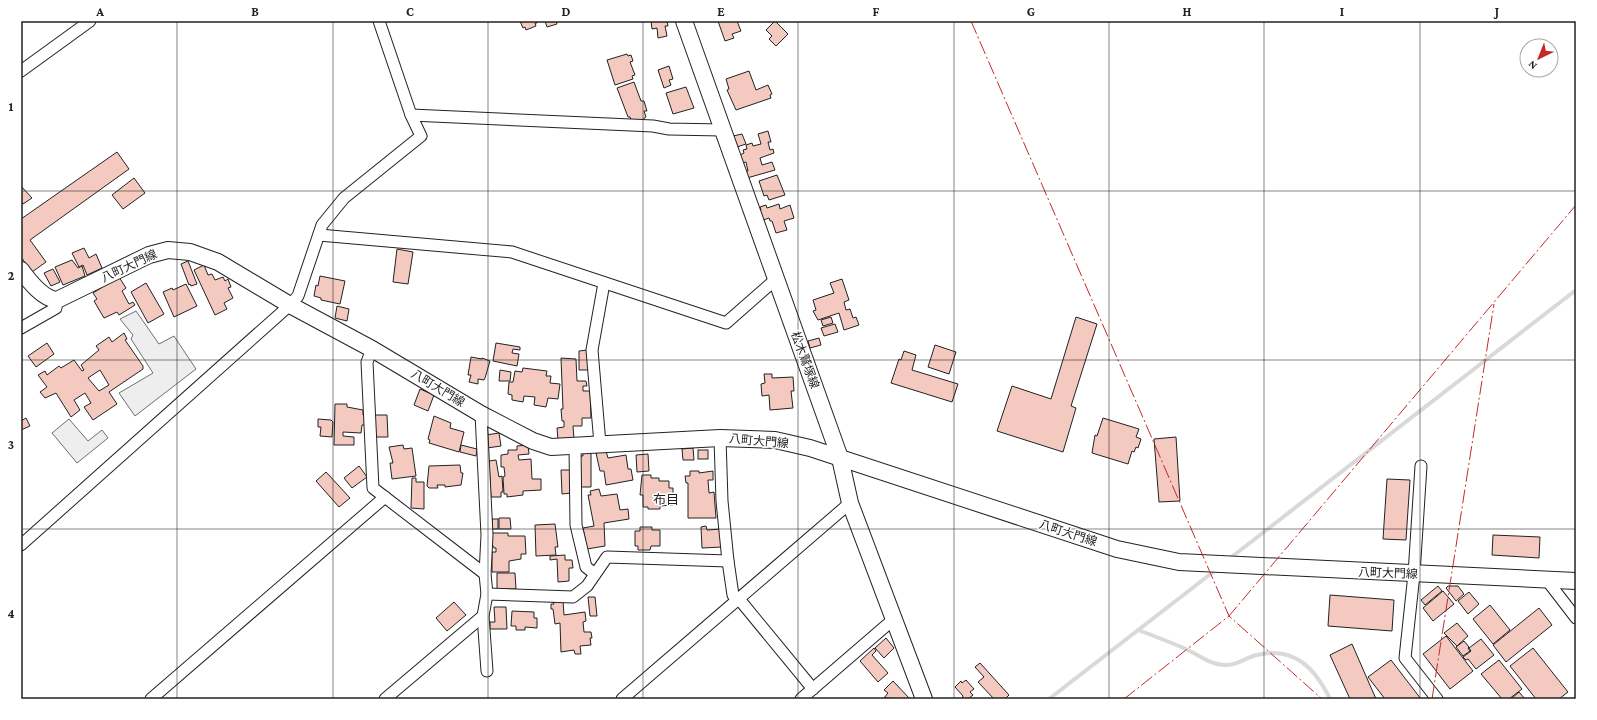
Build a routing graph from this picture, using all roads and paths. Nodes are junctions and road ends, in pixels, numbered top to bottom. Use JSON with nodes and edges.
{"nodes":[{"id":1,"x":90,"y":21,"type":"edge"},
{"id":2,"x":379,"y":21,"type":"edge"},
{"id":3,"x":684,"y":21,"type":"edge"},
{"id":4,"x":21,"y":71,"type":"edge"},
{"id":5,"x":410,"y":115,"type":"junction"},
{"id":6,"x":722,"y":130,"type":"junction"},
{"id":7,"x":319,"y":235,"type":"junction"},
{"id":8,"x":21,"y":270,"type":"edge"},
{"id":9,"x":776,"y":279,"type":"junction"},
{"id":10,"x":604,"y":283,"type":"junction"},
{"id":11,"x":57,"y":300,"type":"junction"},
{"id":12,"x":290,"y":305,"type":"junction"},
{"id":13,"x":21,"y":328,"type":"edge"},
{"id":14,"x":372,"y":349,"type":"junction"},
{"id":15,"x":481,"y":414,"type":"junction"},
{"id":16,"x":720,"y":438,"type":"junction"},
{"id":17,"x":600,"y":444,"type":"junction"},
{"id":18,"x":575,"y":446,"type":"junction"},
{"id":19,"x":840,"y":458,"type":"junction"},
{"id":20,"x":1421,"y":466,"type":"dead end"},
{"id":21,"x":385,"y":497,"type":"junction"},
{"id":22,"x":850,"y":503,"type":"junction"},
{"id":23,"x":21,"y":545,"type":"edge"},
{"id":24,"x":728,"y":561,"type":"junction"},
{"id":25,"x":485,"y":574,"type":"junction"},
{"id":26,"x":595,"y":574,"type":"junction"},
{"id":27,"x":1414,"y":574,"type":"junction"},
{"id":28,"x":1546,"y":579,"type":"junction"},
{"id":29,"x":1576,"y":581,"type":"edge"},
{"id":30,"x":487,"y":594,"type":"junction"},
{"id":31,"x":738,"y":600,"type":"junction"},
{"id":32,"x":483,"y":616,"type":"junction"},
{"id":33,"x":894,"y":618,"type":"junction"},
{"id":34,"x":1576,"y":618,"type":"edge"},
{"id":35,"x":487,"y":671,"type":"dead end"},
{"id":36,"x":813,"y":689,"type":"junction"},
{"id":37,"x":151,"y":699,"type":"edge"},
{"id":38,"x":385,"y":699,"type":"edge"},
{"id":39,"x":622,"y":699,"type":"edge"},
{"id":40,"x":801,"y":699,"type":"edge"},
{"id":41,"x":924,"y":699,"type":"edge"},
{"id":42,"x":1437,"y":699,"type":"edge"}],
"edges":[{"from":1,"to":4,"type":"street"},
{"from":2,"to":5,"type":"street"},
{"from":3,"to":6,"type":"main road","name":"松木鷲塚線"},
{"from":5,"to":6,"type":"street"},
{"from":5,"to":7,"type":"street"},
{"from":6,"to":9,"type":"main road","name":"松木鷲塚線"},
{"from":7,"to":10,"type":"street"},
{"from":7,"to":12,"type":"street"},
{"from":8,"to":11,"type":"main road"},
{"from":9,"to":10,"type":"street"},
{"from":9,"to":19,"type":"main road","name":"松木鷲塚線"},
{"from":10,"to":17,"type":"street"},
{"from":11,"to":12,"type":"main road","name":"八町大門線"},
{"from":11,"to":13,"type":"street"},
{"from":12,"to":14,"type":"main road","name":"八町大門線"},
{"from":12,"to":23,"type":"street"},
{"from":14,"to":15,"type":"main road","name":"八町大門線"},
{"from":14,"to":21,"type":"street"},
{"from":15,"to":18,"type":"main road","name":"八町大門線"},
{"from":15,"to":25,"type":"street"},
{"from":16,"to":17,"type":"main road","name":"八町大門線"},
{"from":16,"to":19,"type":"main road","name":"八町大門線"},
{"from":16,"to":24,"type":"street"},
{"from":17,"to":18,"type":"main road","name":"八町大門線"},
{"from":18,"to":26,"type":"street"},
{"from":19,"to":22,"type":"main road","name":"松木鷲塚線"},
{"from":19,"to":27,"type":"main road","name":"八町大門線"},
{"from":20,"to":27,"type":"street"},
{"from":21,"to":25,"type":"street"},
{"from":21,"to":37,"type":"street"},
{"from":22,"to":31,"type":"street"},
{"from":22,"to":33,"type":"main road","name":"松木鷲塚線"},
{"from":24,"to":26,"type":"street"},
{"from":24,"to":31,"type":"street"},
{"from":25,"to":30,"type":"street"},
{"from":26,"to":30,"type":"street"},
{"from":27,"to":28,"type":"main road","name":"八町大門線"},
{"from":27,"to":42,"type":"street"},
{"from":28,"to":29,"type":"main road","name":"八町大門線"},
{"from":28,"to":34,"type":"street"},
{"from":30,"to":32,"type":"street"},
{"from":31,"to":36,"type":"street"},
{"from":31,"to":39,"type":"street"},
{"from":32,"to":35,"type":"street"},
{"from":32,"to":38,"type":"street"},
{"from":33,"to":36,"type":"street"},
{"from":33,"to":41,"type":"main road","name":"松木鷲塚線"},
{"from":36,"to":40,"type":"street"}]}
